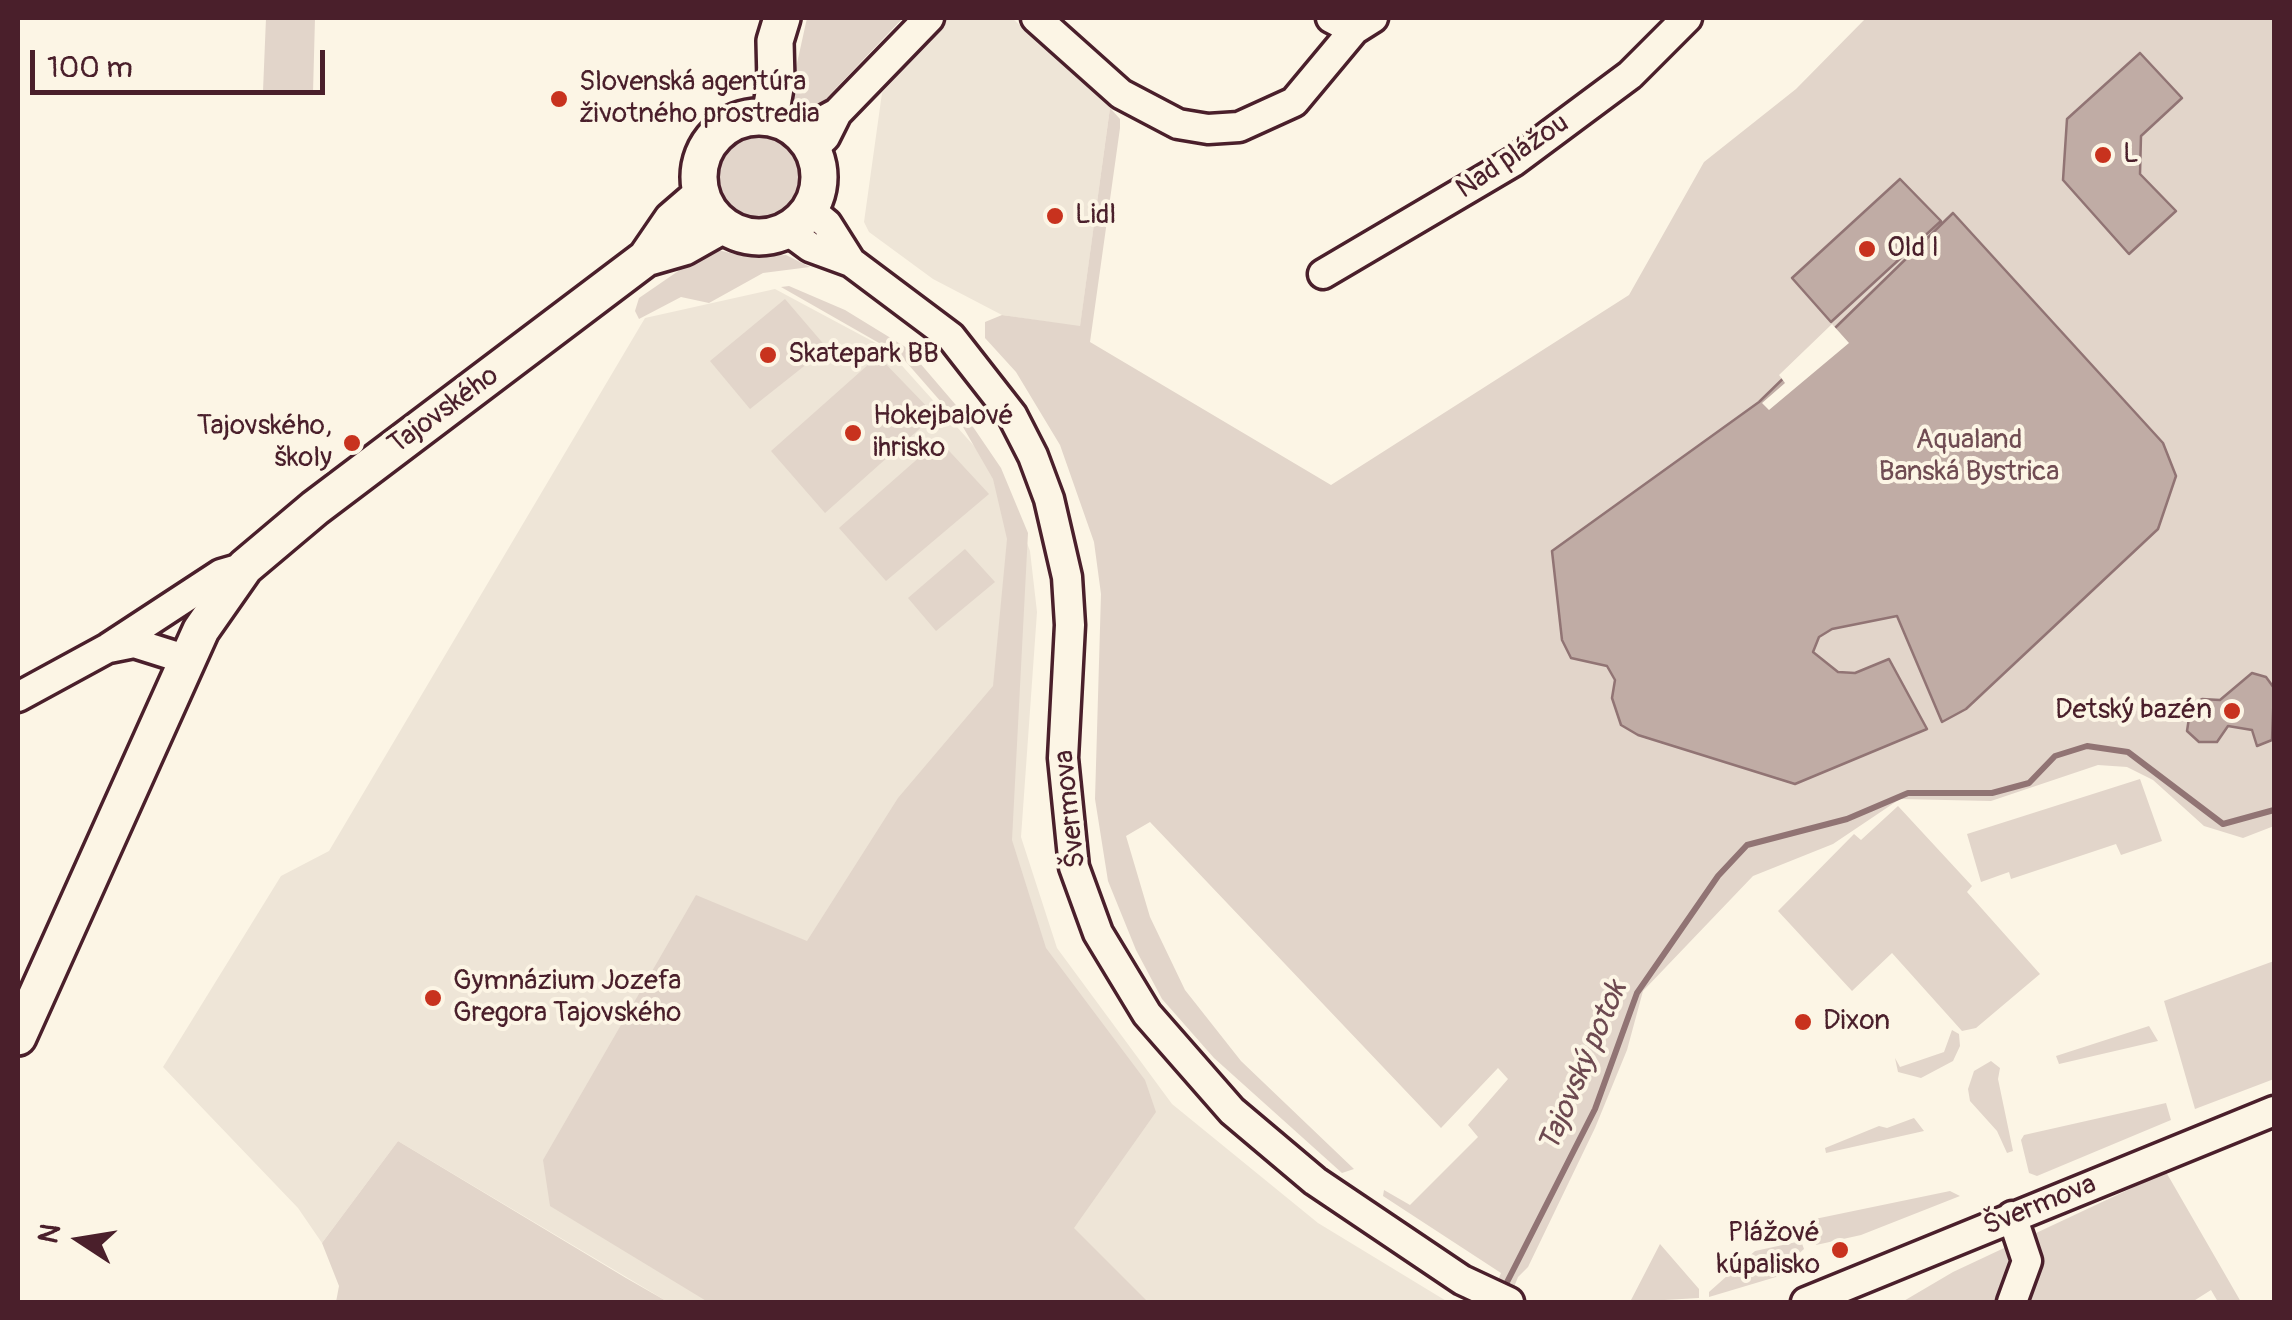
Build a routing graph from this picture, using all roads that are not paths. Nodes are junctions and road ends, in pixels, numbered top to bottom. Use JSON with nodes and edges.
{"nodes":[{"id":1,"x":928,"y":18,"type":"edge"},
{"id":2,"x":1036,"y":18,"type":"edge"},
{"id":3,"x":1687,"y":18,"type":"edge"},
{"id":4,"x":1353,"y":22,"type":"edge"},
{"id":5,"x":778,"y":29,"type":"edge"},
{"id":6,"x":780,"y":129,"type":"junction"},
{"id":7,"x":701,"y":195,"type":"junction"},
{"id":8,"x":798,"y":220,"type":"junction"},
{"id":9,"x":723,"y":225,"type":"junction"},
{"id":10,"x":646,"y":258,"type":"junction"},
{"id":11,"x":1323,"y":274,"type":"dead end"},
{"id":12,"x":244,"y":567,"type":"junction"},
{"id":13,"x":108,"y":648,"type":"junction"},
{"id":14,"x":188,"y":660,"type":"junction"},
{"id":15,"x":18,"y":698,"type":"edge"},
{"id":16,"x":18,"y":1037,"type":"edge"},
{"id":17,"x":2274,"y":1111,"type":"edge"},
{"id":18,"x":2012,"y":1216,"type":"junction"},
{"id":19,"x":1499,"y":1298,"type":"edge"},
{"id":20,"x":1806,"y":1302,"type":"edge"},
{"id":21,"x":2012,"y":1302,"type":"edge"}],
"edges":[{"from":1,"to":6,"type":"street"},
{"from":2,"to":4,"type":"street"},
{"from":3,"to":11,"type":"street","name":"Nad plážou"},
{"from":5,"to":6,"type":"main road"},
{"from":6,"to":7,"type":"main road"},
{"from":6,"to":8,"type":"main road"},
{"from":7,"to":9,"type":"main road"},
{"from":7,"to":10,"type":"main road","name":"Tajovského"},
{"from":8,"to":9,"type":"main road"},
{"from":8,"to":19,"type":"street","name":"Švermova"},
{"from":9,"to":10,"type":"main road","name":"Tajovského"},
{"from":10,"to":12,"type":"main road","name":"Tajovského"},
{"from":12,"to":13,"type":"street","name":"Tajovského"},
{"from":12,"to":14,"type":"main road","name":"Tajovského"},
{"from":13,"to":14,"type":"street"},
{"from":13,"to":15,"type":"street","name":"Tajovského"},
{"from":14,"to":16,"type":"main road","name":"Tajovského"},
{"from":17,"to":18,"type":"street","name":"Švermova"},
{"from":18,"to":20,"type":"street","name":"Švermova"},
{"from":18,"to":21,"type":"street"}]}
